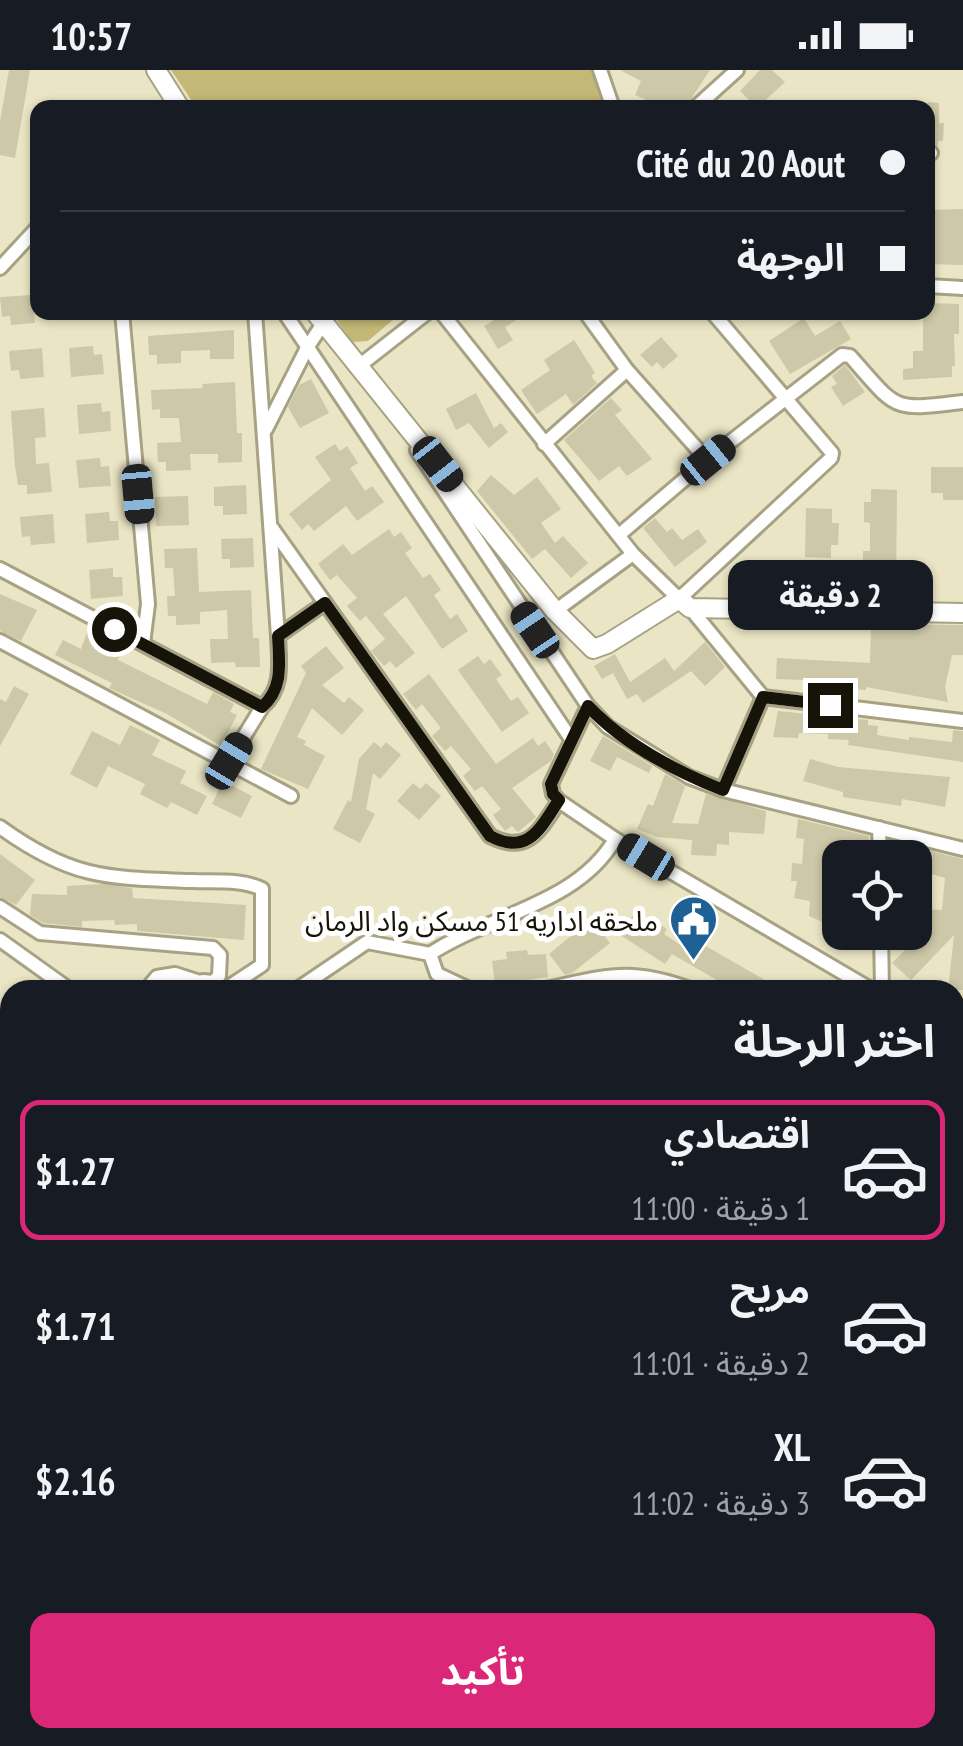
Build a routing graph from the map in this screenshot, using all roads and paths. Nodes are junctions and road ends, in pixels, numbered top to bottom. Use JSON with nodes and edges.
{"nodes":[{"id":1,"x":156,"y":70,"type":"edge"},
{"id":2,"x":600,"y":70,"type":"edge"},
{"id":3,"x":737,"y":70,"type":"edge"},
{"id":4,"x":175,"y":100,"type":"edge"},
{"id":5,"x":610,"y":100,"type":"edge"},
{"id":6,"x":704,"y":100,"type":"edge"},
{"id":7,"x":30,"y":236,"type":"edge"},
{"id":8,"x":0,"y":268,"type":"edge"},
{"id":9,"x":935,"y":286,"type":"edge"},
{"id":10,"x":963,"y":288,"type":"edge"},
{"id":11,"x":123,"y":320,"type":"edge"},
{"id":12,"x":256,"y":320,"type":"edge"},
{"id":13,"x":289,"y":320,"type":"edge"},
{"id":14,"x":317,"y":320,"type":"edge"},
{"id":15,"x":320,"y":320,"type":"edge"},
{"id":16,"x":418,"y":320,"type":"edge"},
{"id":17,"x":447,"y":320,"type":"edge"},
{"id":18,"x":590,"y":320,"type":"edge"},
{"id":19,"x":719,"y":320,"type":"edge"},
{"id":20,"x":306,"y":348,"type":"junction"},
{"id":21,"x":359,"y":366,"type":"junction"},
{"id":22,"x":627,"y":370,"type":"junction"},
{"id":23,"x":784,"y":400,"type":"junction"},
{"id":24,"x":963,"y":402,"type":"edge"},
{"id":25,"x":392,"y":404,"type":"junction"},
{"id":26,"x":265,"y":431,"type":"junction"},
{"id":27,"x":544,"y":444,"type":"junction"},
{"id":28,"x":708,"y":460,"type":"junction"},
{"id":29,"x":272,"y":527,"type":"junction"},
{"id":30,"x":619,"y":535,"type":"junction"},
{"id":31,"x":633,"y":554,"type":"junction"},
{"id":32,"x":0,"y":569,"type":"edge"},
{"id":33,"x":325,"y":603,"type":"junction"},
{"id":34,"x":685,"y":604,"type":"junction"},
{"id":35,"x":555,"y":611,"type":"junction"},
{"id":36,"x":963,"y":613,"type":"edge"},
{"id":37,"x":278,"y":636,"type":"junction"},
{"id":38,"x":0,"y":641,"type":"edge"},
{"id":39,"x":143,"y":644,"type":"junction"},
{"id":40,"x":763,"y":697,"type":"junction"},
{"id":41,"x":588,"y":706,"type":"junction"},
{"id":42,"x":262,"y":707,"type":"junction"},
{"id":43,"x":963,"y":721,"type":"edge"},
{"id":44,"x":572,"y":740,"type":"junction"},
{"id":45,"x":229,"y":761,"type":"junction"},
{"id":46,"x":723,"y":790,"type":"junction"},
{"id":47,"x":291,"y":796,"type":"dead end"},
{"id":48,"x":559,"y":800,"type":"junction"},
{"id":49,"x":0,"y":828,"type":"edge"},
{"id":50,"x":879,"y":828,"type":"junction"},
{"id":51,"x":616,"y":839,"type":"junction"},
{"id":52,"x":879,"y":840,"type":"edge"},
{"id":53,"x":963,"y":849,"type":"edge"},
{"id":54,"x":0,"y":907,"type":"edge"},
{"id":55,"x":0,"y":940,"type":"edge"},
{"id":56,"x":881,"y":950,"type":"edge"},
{"id":57,"x":430,"y":954,"type":"junction"},
{"id":58,"x":658,"y":978,"type":"joint"},
{"id":59,"x":56,"y":980,"type":"edge"},
{"id":60,"x":154,"y":980,"type":"edge"},
{"id":61,"x":191,"y":980,"type":"edge"},
{"id":62,"x":214,"y":980,"type":"edge"},
{"id":63,"x":240,"y":980,"type":"edge"},
{"id":64,"x":311,"y":980,"type":"edge"},
{"id":65,"x":450,"y":980,"type":"edge"},
{"id":66,"x":598,"y":980,"type":"edge"},
{"id":67,"x":664,"y":980,"type":"edge"},
{"id":68,"x":855,"y":980,"type":"edge"},
{"id":69,"x":882,"y":980,"type":"edge"}],
"edges":[{"from":1,"to":4,"type":"street"},
{"from":2,"to":5,"type":"street"},
{"from":3,"to":6,"type":"street"},
{"from":7,"to":8,"type":"street"},
{"from":9,"to":10,"type":"street"},
{"from":11,"to":39,"type":"street"},
{"from":12,"to":26,"type":"street"},
{"from":13,"to":20,"type":"street"},
{"from":14,"to":20,"type":"street"},
{"from":15,"to":21,"type":"street"},
{"from":16,"to":21,"type":"street"},
{"from":17,"to":27,"type":"street"},
{"from":18,"to":22,"type":"street"},
{"from":19,"to":23,"type":"street"},
{"from":20,"to":26,"type":"street"},
{"from":20,"to":44,"type":"street"},
{"from":21,"to":25,"type":"street"},
{"from":22,"to":27,"type":"street"},
{"from":22,"to":28,"type":"street"},
{"from":23,"to":24,"type":"street"},
{"from":23,"to":28,"type":"street"},
{"from":23,"to":34,"type":"street"},
{"from":25,"to":35,"type":"street"},
{"from":25,"to":41,"type":"street"},
{"from":26,"to":29,"type":"street"},
{"from":27,"to":30,"type":"street"},
{"from":28,"to":30,"type":"street"},
{"from":29,"to":33,"type":"street"},
{"from":29,"to":37,"type":"street"},
{"from":30,"to":31,"type":"street"},
{"from":31,"to":34,"type":"street"},
{"from":31,"to":35,"type":"street"},
{"from":32,"to":39,"type":"street"},
{"from":33,"to":37,"type":"street"},
{"from":33,"to":48,"type":"street"},
{"from":34,"to":35,"type":"street"},
{"from":34,"to":36,"type":"street"},
{"from":34,"to":40,"type":"street"},
{"from":37,"to":42,"type":"street"},
{"from":38,"to":45,"type":"street"},
{"from":39,"to":42,"type":"street"},
{"from":40,"to":43,"type":"street"},
{"from":40,"to":46,"type":"street"},
{"from":41,"to":44,"type":"street"},
{"from":41,"to":46,"type":"street"},
{"from":42,"to":45,"type":"street"},
{"from":44,"to":48,"type":"street"},
{"from":45,"to":47,"type":"street"},
{"from":46,"to":50,"type":"street"},
{"from":48,"to":51,"type":"street"},
{"from":49,"to":63,"type":"street"},
{"from":50,"to":52,"type":"street"},
{"from":50,"to":53,"type":"street"},
{"from":51,"to":57,"type":"street"},
{"from":51,"to":68,"type":"street"},
{"from":54,"to":62,"type":"street"},
{"from":55,"to":59,"type":"street"},
{"from":56,"to":69,"type":"street"},
{"from":57,"to":64,"type":"street"},
{"from":57,"to":65,"type":"street"},
{"from":58,"to":66,"type":"street"},
{"from":58,"to":67,"type":"street"},
{"from":60,"to":61,"type":"street"}]}
